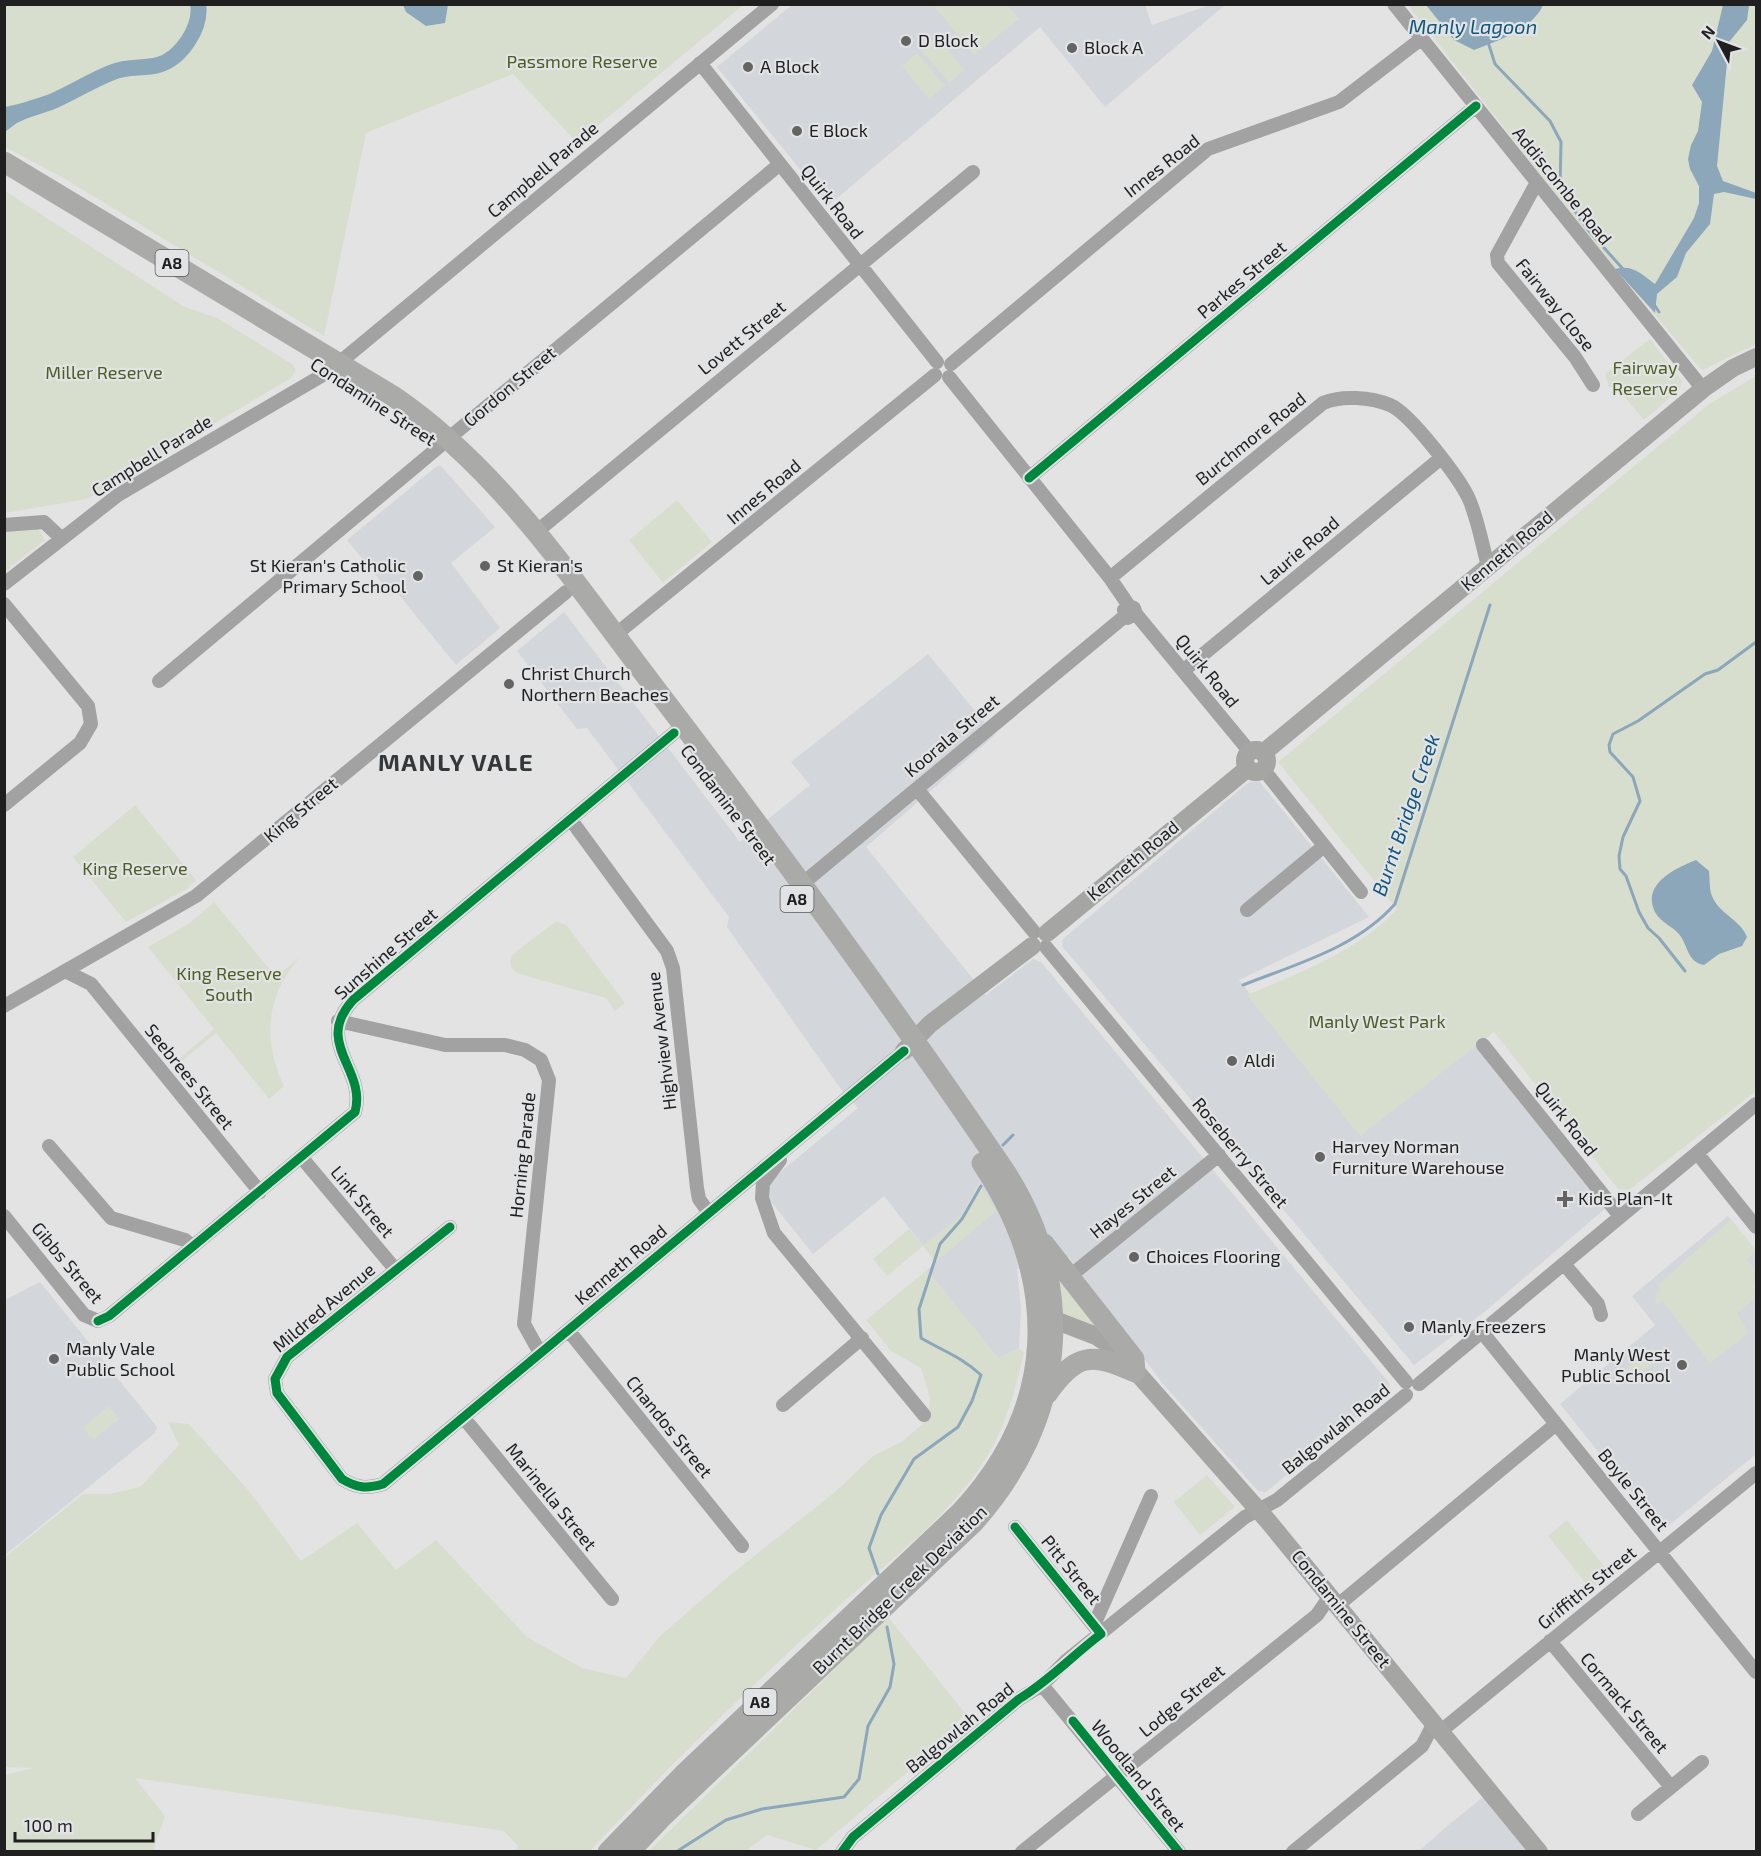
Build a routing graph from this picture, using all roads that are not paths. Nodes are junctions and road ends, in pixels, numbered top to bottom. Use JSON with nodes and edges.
{"nodes":[{"id":1,"x":772,"y":4,"type":"edge"},
{"id":2,"x":1394,"y":4,"type":"edge"},
{"id":3,"x":1421,"y":39,"type":"junction"},
{"id":4,"x":700,"y":63,"type":"junction"},
{"id":5,"x":1476,"y":106,"type":"junction"},
{"id":6,"x":4,"y":162,"type":"edge"},
{"id":7,"x":780,"y":164,"type":"junction"},
{"id":8,"x":973,"y":172,"type":"dead end"},
{"id":9,"x":4,"y":176,"type":"edge"},
{"id":10,"x":1536,"y":184,"type":"junction"},
{"id":11,"x":858,"y":265,"type":"junction"},
{"id":12,"x":1756,"y":357,"type":"edge"},
{"id":13,"x":334,"y":368,"type":"junction"},
{"id":14,"x":943,"y":369,"type":"junction"},
{"id":15,"x":1593,"y":385,"type":"dead end"},
{"id":16,"x":1703,"y":388,"type":"junction"},
{"id":17,"x":445,"y":442,"type":"junction"},
{"id":18,"x":1440,"y":458,"type":"junction"},
{"id":19,"x":1029,"y":478,"type":"junction"},
{"id":20,"x":4,"y":525,"type":"edge"},
{"id":21,"x":535,"y":533,"type":"junction"},
{"id":22,"x":61,"y":538,"type":"junction"},
{"id":23,"x":1488,"y":566,"type":"junction"},
{"id":24,"x":1110,"y":578,"type":"junction"},
{"id":25,"x":4,"y":584,"type":"edge"},
{"id":26,"x":572,"y":588,"type":"junction"},
{"id":27,"x":4,"y":604,"type":"edge"},
{"id":28,"x":1130,"y":612,"type":"junction"},
{"id":29,"x":615,"y":636,"type":"junction"},
{"id":30,"x":1183,"y":671,"type":"junction"},
{"id":31,"x":159,"y":681,"type":"dead end"},
{"id":32,"x":674,"y":733,"type":"junction"},
{"id":33,"x":1256,"y":760,"type":"junction"},
{"id":34,"x":917,"y":789,"type":"junction"},
{"id":35,"x":4,"y":805,"type":"edge"},
{"id":36,"x":571,"y":820,"type":"junction"},
{"id":37,"x":1324,"y":846,"type":"junction"},
{"id":38,"x":802,"y":884,"type":"junction"},
{"id":39,"x":1361,"y":892,"type":"dead end"},
{"id":40,"x":1247,"y":910,"type":"dead end"},
{"id":41,"x":1040,"y":939,"type":"junction"},
{"id":42,"x":88,"y":957,"type":"junction"},
{"id":43,"x":65,"y":971,"type":"junction"},
{"id":44,"x":91,"y":984,"type":"junction"},
{"id":45,"x":4,"y":1006,"type":"edge"},
{"id":46,"x":338,"y":1022,"type":"junction"},
{"id":47,"x":1483,"y":1045,"type":"dead end"},
{"id":48,"x":909,"y":1047,"type":"junction"},
{"id":49,"x":1756,"y":1104,"type":"edge"},
{"id":50,"x":50,"y":1146,"type":"dead end"},
{"id":51,"x":786,"y":1150,"type":"junction"},
{"id":52,"x":1696,"y":1153,"type":"junction"},
{"id":53,"x":1219,"y":1155,"type":"junction"},
{"id":54,"x":302,"y":1158,"type":"junction"},
{"id":55,"x":989,"y":1160,"type":"junction"},
{"id":56,"x":260,"y":1192,"type":"junction"},
{"id":57,"x":709,"y":1214,"type":"junction"},
{"id":58,"x":4,"y":1216,"type":"edge"},
{"id":59,"x":1620,"y":1216,"type":"junction"},
{"id":60,"x":1756,"y":1225,"type":"edge"},
{"id":61,"x":450,"y":1227,"type":"dead end"},
{"id":62,"x":1037,"y":1233,"type":"junction"},
{"id":63,"x":193,"y":1247,"type":"junction"},
{"id":64,"x":1564,"y":1264,"type":"junction"},
{"id":65,"x":395,"y":1269,"type":"junction"},
{"id":66,"x":1069,"y":1277,"type":"junction"},
{"id":67,"x":1601,"y":1315,"type":"dead end"},
{"id":68,"x":1048,"y":1324,"type":"junction"},
{"id":69,"x":100,"y":1326,"type":"joint"},
{"id":70,"x":568,"y":1330,"type":"junction"},
{"id":71,"x":1482,"y":1332,"type":"junction"},
{"id":72,"x":861,"y":1338,"type":"junction"},
{"id":73,"x":540,"y":1353,"type":"junction"},
{"id":74,"x":1135,"y":1372,"type":"junction"},
{"id":75,"x":1410,"y":1387,"type":"junction"},
{"id":76,"x":1044,"y":1399,"type":"junction"},
{"id":77,"x":783,"y":1405,"type":"dead end"},
{"id":78,"x":924,"y":1414,"type":"dead end"},
{"id":79,"x":463,"y":1417,"type":"junction"},
{"id":80,"x":1556,"y":1424,"type":"junction"},
{"id":81,"x":1756,"y":1473,"type":"edge"},
{"id":82,"x":353,"y":1486,"type":"joint"},
{"id":83,"x":1151,"y":1496,"type":"dead end"},
{"id":84,"x":1258,"y":1510,"type":"junction"},
{"id":85,"x":1015,"y":1527,"type":"dead end"},
{"id":86,"x":742,"y":1546,"type":"dead end"},
{"id":87,"x":1660,"y":1552,"type":"junction"},
{"id":88,"x":612,"y":1599,"type":"dead end"},
{"id":89,"x":1334,"y":1600,"type":"junction"},
{"id":90,"x":1097,"y":1630,"type":"junction"},
{"id":91,"x":1550,"y":1641,"type":"junction"},
{"id":92,"x":1756,"y":1672,"type":"edge"},
{"id":93,"x":1042,"y":1685,"type":"junction"},
{"id":94,"x":1437,"y":1727,"type":"junction"},
{"id":95,"x":1702,"y":1762,"type":"dead end"},
{"id":96,"x":1117,"y":1776,"type":"junction"},
{"id":97,"x":1671,"y":1787,"type":"junction"},
{"id":98,"x":1638,"y":1814,"type":"dead end"},
{"id":99,"x":608,"y":1851,"type":"edge"},
{"id":100,"x":629,"y":1851,"type":"edge"},
{"id":101,"x":842,"y":1851,"type":"edge"},
{"id":102,"x":1022,"y":1851,"type":"edge"},
{"id":103,"x":1179,"y":1851,"type":"edge"},
{"id":104,"x":1293,"y":1851,"type":"edge"},
{"id":105,"x":1539,"y":1851,"type":"edge"}],
"edges":[{"from":1,"to":4,"type":"street","name":"Campbell Parade"},
{"from":2,"to":3,"type":"street","name":"Addiscombe Road"},
{"from":3,"to":5,"type":"street","name":"Addiscombe Road"},
{"from":3,"to":14,"type":"street","name":"Innes Road"},
{"from":4,"to":7,"type":"street","name":"Quirk Road"},
{"from":4,"to":13,"type":"street","name":"Campbell Parade"},
{"from":5,"to":10,"type":"street","name":"Addiscombe Road"},
{"from":5,"to":19,"type":"street","name":"Parkes Street"},
{"from":6,"to":13,"type":"highway","name":"Condamine Street","number":"A8"},
{"from":7,"to":11,"type":"street","name":"Quirk Road"},
{"from":7,"to":17,"type":"street","name":"Gordon Street"},
{"from":8,"to":11,"type":"street","name":"Lovett Street"},
{"from":9,"to":13,"type":"highway","name":"Condamine Street","number":"A8"},
{"from":10,"to":15,"type":"street","name":"Fairway Close"},
{"from":10,"to":16,"type":"street","name":"Addiscombe Road"},
{"from":11,"to":14,"type":"street","name":"Quirk Road"},
{"from":11,"to":21,"type":"street","name":"Lovett Street"},
{"from":12,"to":16,"type":"main road","name":"Kenneth Road"},
{"from":13,"to":17,"type":"highway","name":"Condamine Street","number":"A8"},
{"from":13,"to":22,"type":"street","name":"Campbell Parade"},
{"from":14,"to":19,"type":"street","name":"Quirk Road"},
{"from":14,"to":29,"type":"street","name":"Innes Road"},
{"from":16,"to":23,"type":"main road","name":"Kenneth Road"},
{"from":17,"to":21,"type":"highway","name":"Condamine Street","number":"A8"},
{"from":17,"to":26,"type":"highway","name":"Condamine Street","number":"A8"},
{"from":17,"to":31,"type":"street","name":"Gordon Street"},
{"from":18,"to":23,"type":"street","name":"Burchmore Road"},
{"from":18,"to":24,"type":"street","name":"Burchmore Road"},
{"from":18,"to":30,"type":"street","name":"Laurie Road"},
{"from":19,"to":24,"type":"street","name":"Quirk Road"},
{"from":20,"to":22,"type":"street"},
{"from":21,"to":26,"type":"highway","name":"Condamine Street","number":"A8"},
{"from":22,"to":25,"type":"street","name":"Campbell Parade"},
{"from":23,"to":33,"type":"main road","name":"Kenneth Road"},
{"from":24,"to":28,"type":"street","name":"Quirk Road"},
{"from":26,"to":29,"type":"highway","name":"Condamine Street","number":"A8"},
{"from":26,"to":32,"type":"highway","name":"Condamine Street","number":"A8"},
{"from":26,"to":42,"type":"street","name":"King Street"},
{"from":27,"to":35,"type":"street"},
{"from":28,"to":30,"type":"street","name":"Quirk Road"},
{"from":28,"to":34,"type":"street","name":"Koorala Street"},
{"from":29,"to":38,"type":"highway","name":"Condamine Street","number":"A8"},
{"from":30,"to":33,"type":"street","name":"Quirk Road"},
{"from":32,"to":36,"type":"street","name":"Sunshine Street"},
{"from":32,"to":48,"type":"highway","name":"Condamine Street","number":"A8"},
{"from":33,"to":37,"type":"street","name":"Quirk Road"},
{"from":33,"to":41,"type":"main road","name":"Kenneth Road"},
{"from":34,"to":38,"type":"street","name":"Koorala Street"},
{"from":34,"to":41,"type":"street","name":"Roseberry Street"},
{"from":36,"to":46,"type":"street","name":"Sunshine Street"},
{"from":36,"to":57,"type":"street","name":"Highview Avenue"},
{"from":37,"to":39,"type":"street","name":"Quirk Road"},
{"from":37,"to":40,"type":"street"},
{"from":38,"to":48,"type":"highway","name":"Condamine Street","number":"A8"},
{"from":41,"to":48,"type":"main road","name":"Kenneth Road"},
{"from":41,"to":53,"type":"street","name":"Roseberry Street"},
{"from":42,"to":43,"type":"street","name":"King Street"},
{"from":42,"to":44,"type":"street"},
{"from":43,"to":44,"type":"street","name":"Seebrees Street"},
{"from":43,"to":45,"type":"street","name":"King Street"},
{"from":44,"to":56,"type":"street","name":"Seebrees Street"},
{"from":46,"to":54,"type":"street","name":"Sunshine Street"},
{"from":46,"to":73,"type":"street","name":"Horning Parade"},
{"from":47,"to":59,"type":"street","name":"Quirk Road"},
{"from":48,"to":51,"type":"street","name":"Kenneth Road"},
{"from":48,"to":55,"type":"highway","name":"Condamine Street","number":"A8"},
{"from":49,"to":52,"type":"street","name":"Balgowlah Road"},
{"from":50,"to":63,"type":"street"},
{"from":51,"to":57,"type":"street","name":"Kenneth Road"},
{"from":51,"to":72,"type":"street"},
{"from":52,"to":59,"type":"street","name":"Balgowlah Road"},
{"from":52,"to":60,"type":"street"},
{"from":53,"to":66,"type":"street","name":"Hayes Street"},
{"from":53,"to":75,"type":"street","name":"Roseberry Street"},
{"from":54,"to":56,"type":"street","name":"Sunshine Street"},
{"from":54,"to":65,"type":"street","name":"Link Street"},
{"from":55,"to":62,"type":"highway","name":"Condamine Street","number":"A8"},
{"from":55,"to":68,"type":"highway","name":"Condamine Street","number":"A8"},
{"from":56,"to":63,"type":"street","name":"Sunshine Street"},
{"from":57,"to":70,"type":"street","name":"Kenneth Road"},
{"from":58,"to":69,"type":"street","name":"Gibbs Street"},
{"from":59,"to":64,"type":"street","name":"Balgowlah Road"},
{"from":61,"to":65,"type":"street","name":"Mildred Avenue"},
{"from":62,"to":66,"type":"highway"},
{"from":62,"to":68,"type":"highway","name":"Burnt Bridge Creek Deviation","number":"A8"},
{"from":63,"to":69,"type":"street","name":"Sunshine Street"},
{"from":64,"to":67,"type":"street"},
{"from":64,"to":71,"type":"street","name":"Balgowlah Road"},
{"from":65,"to":82,"type":"street","name":"Mildred Avenue"},
{"from":66,"to":74,"type":"highway"},
{"from":68,"to":74,"type":"main road","name":"Condamine Street"},
{"from":68,"to":76,"type":"highway","name":"Burnt Bridge Creek Deviation","number":"A8"},
{"from":68,"to":99,"type":"highway","name":"Burnt Bridge Creek Deviation","number":"A8"},
{"from":70,"to":73,"type":"street","name":"Kenneth Road"},
{"from":70,"to":86,"type":"street","name":"Chandos Street"},
{"from":71,"to":75,"type":"street","name":"Balgowlah Road"},
{"from":71,"to":80,"type":"street","name":"Boyle Street"},
{"from":72,"to":77,"type":"street"},
{"from":72,"to":78,"type":"street"},
{"from":73,"to":79,"type":"street","name":"Kenneth Road"},
{"from":74,"to":76,"type":"highway"},
{"from":74,"to":84,"type":"main road","name":"Condamine Street"},
{"from":75,"to":84,"type":"street","name":"Balgowlah Road"},
{"from":76,"to":100,"type":"highway","name":"Burnt Bridge Creek Deviation","number":"A8"},
{"from":79,"to":82,"type":"street","name":"Kenneth Road"},
{"from":79,"to":88,"type":"street","name":"Marinella Street"},
{"from":80,"to":87,"type":"street","name":"Boyle Street"},
{"from":80,"to":89,"type":"street","name":"Lodge Street"},
{"from":81,"to":87,"type":"street","name":"Griffiths Street"},
{"from":83,"to":90,"type":"street"},
{"from":84,"to":89,"type":"main road","name":"Condamine Street"},
{"from":84,"to":90,"type":"street","name":"Balgowlah Road"},
{"from":85,"to":90,"type":"street","name":"Pitt Street"},
{"from":87,"to":91,"type":"street","name":"Griffiths Street"},
{"from":87,"to":92,"type":"street","name":"Boyle Street"},
{"from":89,"to":94,"type":"main road","name":"Condamine Street"},
{"from":89,"to":96,"type":"street","name":"Lodge Street"},
{"from":90,"to":93,"type":"street","name":"Balgowlah Road"},
{"from":91,"to":94,"type":"street","name":"Griffiths Street"},
{"from":91,"to":97,"type":"street","name":"Cormack Street"},
{"from":93,"to":96,"type":"street","name":"Woodland Street"},
{"from":93,"to":101,"type":"street","name":"Balgowlah Road"},
{"from":94,"to":104,"type":"street","name":"Griffiths Street"},
{"from":94,"to":105,"type":"main road","name":"Condamine Street"},
{"from":95,"to":97,"type":"street"},
{"from":96,"to":102,"type":"street","name":"Lodge Street"},
{"from":96,"to":103,"type":"street","name":"Woodland Street"},
{"from":97,"to":98,"type":"street"}]}
